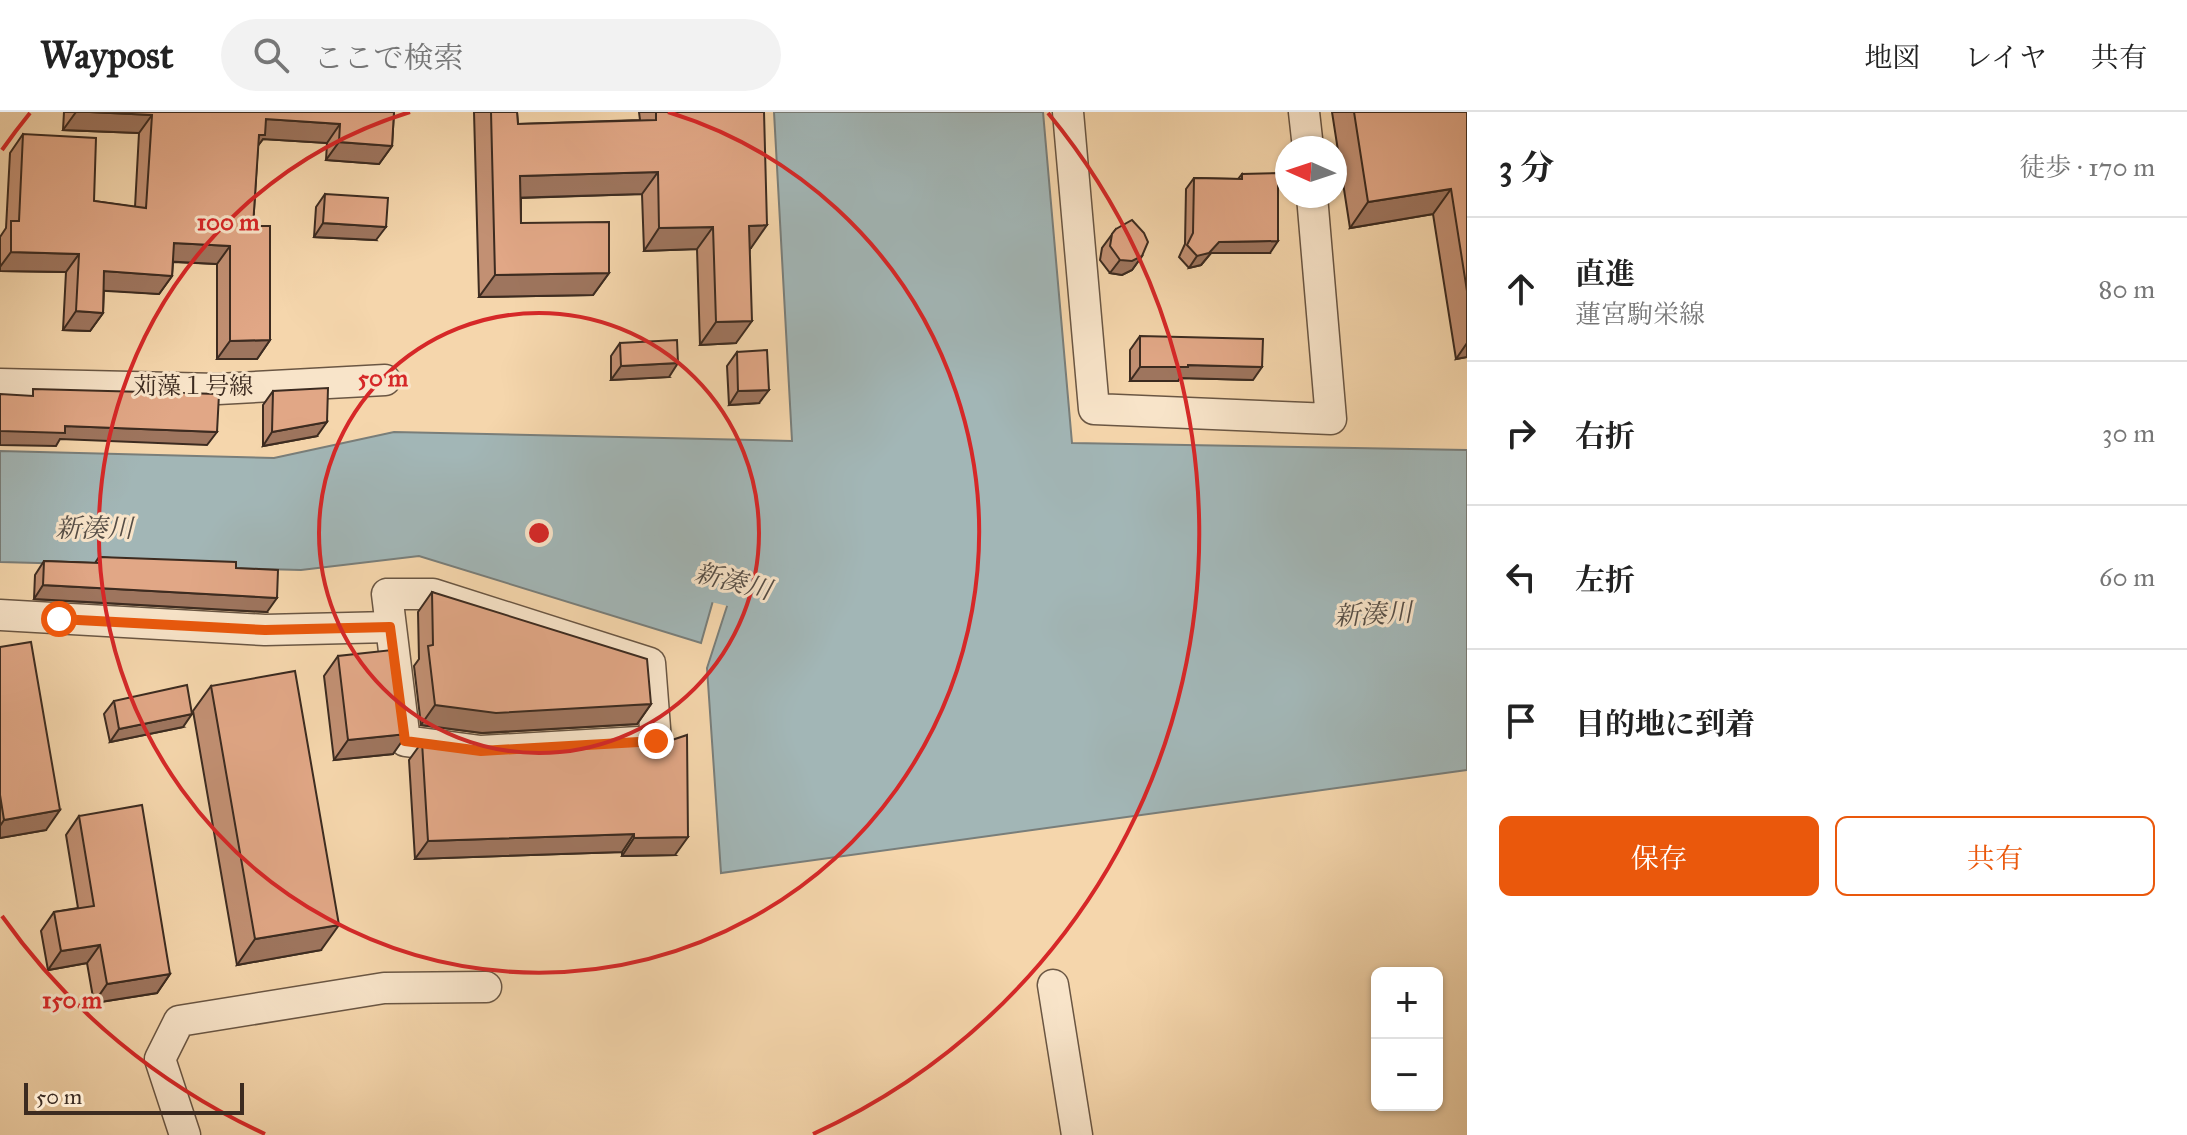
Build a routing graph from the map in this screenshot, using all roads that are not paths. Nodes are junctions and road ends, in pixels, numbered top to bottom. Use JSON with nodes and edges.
{"nodes":[{"id":1,"x":1068,"y":112,"type":"edge"},
{"id":2,"x":1304,"y":112,"type":"edge"},
{"id":3,"x":1307,"y":136,"type":"edge"},
{"id":4,"x":1313,"y":208,"type":"edge"},
{"id":5,"x":385,"y":380,"type":"dead end"},
{"id":6,"x":0,"y":384,"type":"edge"},
{"id":7,"x":0,"y":615,"type":"edge"},
{"id":8,"x":390,"y":627,"type":"junction"},
{"id":9,"x":1053,"y":985,"type":"dead end"},
{"id":10,"x":486,"y":987,"type":"dead end"},
{"id":11,"x":185,"y":1135,"type":"edge"},
{"id":12,"x":1077,"y":1135,"type":"edge"}],
"edges":[{"from":1,"to":4,"type":"street"},
{"from":2,"to":3,"type":"street"},
{"from":5,"to":6,"type":"street","name":"苅藻１号線"},
{"from":7,"to":8,"type":"street"},
{"from":8,"to":8,"type":"street"},
{"from":9,"to":12,"type":"street"},
{"from":10,"to":11,"type":"street"}]}
